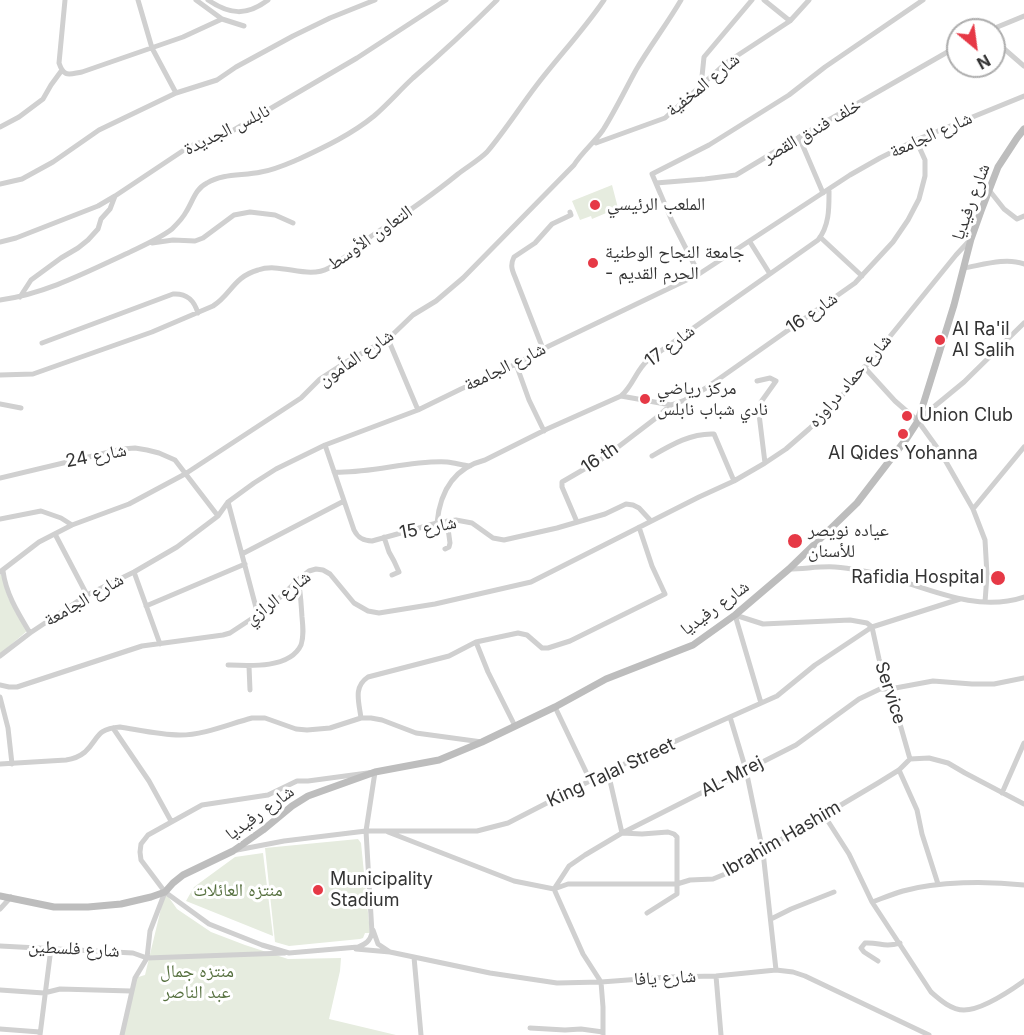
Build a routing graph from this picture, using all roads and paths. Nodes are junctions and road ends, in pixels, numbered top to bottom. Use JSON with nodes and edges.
{"nodes":[{"id":1,"x":64,"y":0,"type":"edge"},
{"id":2,"x":138,"y":0,"type":"edge"},
{"id":3,"x":196,"y":0,"type":"edge"},
{"id":4,"x":208,"y":0,"type":"edge"},
{"id":5,"x":375,"y":0,"type":"edge"},
{"id":6,"x":446,"y":0,"type":"edge"},
{"id":7,"x":497,"y":0,"type":"edge"},
{"id":8,"x":604,"y":0,"type":"edge"},
{"id":9,"x":681,"y":0,"type":"edge"},
{"id":10,"x":752,"y":0,"type":"edge"},
{"id":11,"x":764,"y":0,"type":"edge"},
{"id":12,"x":809,"y":0,"type":"edge"},
{"id":13,"x":923,"y":0,"type":"edge"},
{"id":14,"x":264,"y":1,"type":"edge"},
{"id":15,"x":1024,"y":16,"type":"edge"},
{"id":16,"x":222,"y":19,"type":"junction"},
{"id":17,"x":790,"y":21,"type":"junction"},
{"id":18,"x":1006,"y":23,"type":"edge"},
{"id":19,"x":244,"y":26,"type":"dead end"},
{"id":20,"x":152,"y":48,"type":"junction"},
{"id":21,"x":1006,"y":50,"type":"edge"},
{"id":22,"x":946,"y":53,"type":"edge"},
{"id":23,"x":1024,"y":66,"type":"edge"},
{"id":24,"x":62,"y":70,"type":"junction"},
{"id":25,"x":701,"y":86,"type":"junction"},
{"id":26,"x":176,"y":93,"type":"junction"},
{"id":27,"x":1024,"y":96,"type":"edge"},
{"id":28,"x":0,"y":127,"type":"edge"},
{"id":29,"x":1024,"y":129,"type":"edge"},
{"id":30,"x":799,"y":137,"type":"junction"},
{"id":31,"x":916,"y":140,"type":"junction"},
{"id":32,"x":585,"y":151,"type":"junction"},
{"id":33,"x":656,"y":183,"type":"junction"},
{"id":34,"x":0,"y":184,"type":"edge"},
{"id":35,"x":829,"y":189,"type":"junction"},
{"id":36,"x":989,"y":190,"type":"junction"},
{"id":37,"x":823,"y":193,"type":"junction"},
{"id":38,"x":115,"y":196,"type":"junction"},
{"id":39,"x":570,"y":212,"type":"dead end"},
{"id":40,"x":1024,"y":216,"type":"edge"},
{"id":41,"x":293,"y":223,"type":"dead end"},
{"id":42,"x":820,"y":237,"type":"junction"},
{"id":43,"x":971,"y":239,"type":"junction"},
{"id":44,"x":0,"y":242,"type":"edge"},
{"id":45,"x":750,"y":242,"type":"junction"},
{"id":46,"x":152,"y":243,"type":"dead end"},
{"id":47,"x":1024,"y":264,"type":"edge"},
{"id":48,"x":964,"y":268,"type":"junction"},
{"id":49,"x":699,"y":274,"type":"junction"},
{"id":50,"x":770,"y":274,"type":"junction"},
{"id":51,"x":862,"y":276,"type":"junction"},
{"id":52,"x":20,"y":297,"type":"junction"},
{"id":53,"x":0,"y":300,"type":"edge"},
{"id":54,"x":198,"y":313,"type":"junction"},
{"id":55,"x":1024,"y":323,"type":"edge"},
{"id":56,"x":388,"y":339,"type":"junction"},
{"id":57,"x":42,"y":343,"type":"dead end"},
{"id":58,"x":543,"y":348,"type":"junction"},
{"id":59,"x":516,"y":364,"type":"junction"},
{"id":60,"x":864,"y":367,"type":"junction"},
{"id":61,"x":2,"y":376,"type":"edge"},
{"id":62,"x":756,"y":381,"type":"dead end"},
{"id":63,"x":621,"y":396,"type":"junction"},
{"id":64,"x":0,"y":404,"type":"edge"},
{"id":65,"x":671,"y":405,"type":"junction"},
{"id":66,"x":21,"y":408,"type":"dead end"},
{"id":67,"x":418,"y":410,"type":"junction"},
{"id":68,"x":918,"y":421,"type":"junction"},
{"id":69,"x":544,"y":431,"type":"junction"},
{"id":70,"x":325,"y":445,"type":"junction"},
{"id":71,"x":1024,"y":447,"type":"edge"},
{"id":72,"x":652,"y":456,"type":"dead end"},
{"id":73,"x":765,"y":463,"type":"junction"},
{"id":74,"x":470,"y":466,"type":"junction"},
{"id":75,"x":334,"y":472,"type":"junction"},
{"id":76,"x":185,"y":474,"type":"junction"},
{"id":77,"x":0,"y":478,"type":"edge"},
{"id":78,"x":734,"y":481,"type":"junction"},
{"id":79,"x":344,"y":501,"type":"junction"},
{"id":80,"x":228,"y":502,"type":"junction"},
{"id":81,"x":974,"y":509,"type":"junction"},
{"id":82,"x":218,"y":516,"type":"junction"},
{"id":83,"x":0,"y":519,"type":"edge"},
{"id":84,"x":447,"y":521,"type":"junction"},
{"id":85,"x":651,"y":521,"type":"junction"},
{"id":86,"x":577,"y":522,"type":"junction"},
{"id":87,"x":437,"y":523,"type":"junction"},
{"id":88,"x":72,"y":525,"type":"junction"},
{"id":89,"x":639,"y":526,"type":"junction"},
{"id":90,"x":55,"y":534,"type":"junction"},
{"id":91,"x":384,"y":537,"type":"junction"},
{"id":92,"x":445,"y":549,"type":"dead end"},
{"id":93,"x":242,"y":554,"type":"junction"},
{"id":94,"x":245,"y":564,"type":"junction"},
{"id":95,"x":789,"y":569,"type":"junction"},
{"id":96,"x":2,"y":572,"type":"edge"},
{"id":97,"x":134,"y":572,"type":"junction"},
{"id":98,"x":392,"y":575,"type":"dead end"},
{"id":99,"x":298,"y":580,"type":"junction"},
{"id":100,"x":87,"y":595,"type":"junction"},
{"id":101,"x":1024,"y":597,"type":"edge"},
{"id":102,"x":960,"y":599,"type":"junction"},
{"id":103,"x":985,"y":602,"type":"junction"},
{"id":104,"x":146,"y":606,"type":"junction"},
{"id":105,"x":258,"y":615,"type":"junction"},
{"id":106,"x":735,"y":615,"type":"junction"},
{"id":107,"x":872,"y":627,"type":"junction"},
{"id":108,"x":30,"y":633,"type":"junction"},
{"id":109,"x":476,"y":642,"type":"junction"},
{"id":110,"x":160,"y":644,"type":"junction"},
{"id":111,"x":0,"y":656,"type":"edge"},
{"id":112,"x":228,"y":665,"type":"dead end"},
{"id":113,"x":249,"y":666,"type":"junction"},
{"id":114,"x":1024,"y":678,"type":"edge"},
{"id":115,"x":0,"y":687,"type":"edge"},
{"id":116,"x":890,"y":689,"type":"junction"},
{"id":117,"x":250,"y":690,"type":"dead end"},
{"id":118,"x":0,"y":697,"type":"edge"},
{"id":119,"x":761,"y":703,"type":"junction"},
{"id":120,"x":555,"y":706,"type":"junction"},
{"id":121,"x":730,"y":717,"type":"junction"},
{"id":122,"x":361,"y":718,"type":"junction"},
{"id":123,"x":515,"y":726,"type":"junction"},
{"id":124,"x":112,"y":728,"type":"junction"},
{"id":125,"x":482,"y":742,"type":"junction"},
{"id":126,"x":1024,"y":743,"type":"edge"},
{"id":127,"x":910,"y":759,"type":"junction"},
{"id":128,"x":0,"y":764,"type":"edge"},
{"id":129,"x":12,"y":764,"type":"junction"},
{"id":130,"x":746,"y":770,"type":"junction"},
{"id":131,"x":899,"y":770,"type":"junction"},
{"id":132,"x":375,"y":772,"type":"junction"},
{"id":133,"x":608,"y":772,"type":"junction"},
{"id":134,"x":590,"y":780,"type":"junction"},
{"id":135,"x":1002,"y":793,"type":"junction"},
{"id":136,"x":1024,"y":804,"type":"edge"},
{"id":137,"x":824,"y":815,"type":"junction"},
{"id":138,"x":171,"y":821,"type":"junction"},
{"id":139,"x":366,"y":831,"type":"junction"},
{"id":140,"x":384,"y":831,"type":"junction"},
{"id":141,"x":622,"y":833,"type":"junction"},
{"id":142,"x":233,"y":851,"type":"junction"},
{"id":143,"x":763,"y":852,"type":"junction"},
{"id":144,"x":677,"y":884,"type":"junction"},
{"id":145,"x":938,"y":884,"type":"junction"},
{"id":146,"x":1024,"y":885,"type":"edge"},
{"id":147,"x":554,"y":889,"type":"junction"},
{"id":148,"x":165,"y":892,"type":"junction"},
{"id":149,"x":834,"y":892,"type":"dead end"},
{"id":150,"x":0,"y":896,"type":"edge"},
{"id":151,"x":10,"y":897,"type":"junction"},
{"id":152,"x":872,"y":902,"type":"junction"},
{"id":153,"x":0,"y":909,"type":"edge"},
{"id":154,"x":647,"y":913,"type":"dead end"},
{"id":155,"x":771,"y":919,"type":"junction"},
{"id":156,"x":373,"y":930,"type":"junction"},
{"id":157,"x":900,"y":943,"type":"junction"},
{"id":158,"x":0,"y":946,"type":"edge"},
{"id":159,"x":51,"y":948,"type":"junction"},
{"id":160,"x":343,"y":948,"type":"junction"},
{"id":161,"x":390,"y":952,"type":"junction"},
{"id":162,"x":289,"y":953,"type":"junction"},
{"id":163,"x":414,"y":957,"type":"junction"},
{"id":164,"x":147,"y":958,"type":"junction"},
{"id":165,"x":878,"y":961,"type":"dead end"},
{"id":166,"x":776,"y":970,"type":"junction"},
{"id":167,"x":716,"y":976,"type":"junction"},
{"id":168,"x":1024,"y":981,"type":"edge"},
{"id":169,"x":601,"y":982,"type":"junction"},
{"id":170,"x":0,"y":990,"type":"edge"},
{"id":171,"x":131,"y":991,"type":"junction"},
{"id":172,"x":44,"y":993,"type":"junction"},
{"id":173,"x":913,"y":1027,"type":"junction"},
{"id":174,"x":530,"y":1028,"type":"dead end"},
{"id":175,"x":0,"y":1029,"type":"edge"},
{"id":176,"x":40,"y":1033,"type":"edge"},
{"id":177,"x":603,"y":1034,"type":"edge"},
{"id":178,"x":122,"y":1035,"type":"edge"},
{"id":179,"x":421,"y":1035,"type":"edge"},
{"id":180,"x":721,"y":1035,"type":"edge"},
{"id":181,"x":910,"y":1035,"type":"edge"},
{"id":182,"x":929,"y":1035,"type":"edge"}],
"edges":[{"from":1,"to":24,"type":"street"},
{"from":2,"to":20,"type":"street"},
{"from":3,"to":16,"type":"street"},
{"from":4,"to":14,"type":"street"},
{"from":5,"to":26,"type":"street"},
{"from":6,"to":38,"type":"street","name":"نابلس الجديدة"},
{"from":7,"to":52,"type":"street"},
{"from":8,"to":54,"type":"street","name":"التعاون الأوسط"},
{"from":9,"to":32,"type":"street","name":"شارع المأمون"},
{"from":10,"to":25,"type":"street"},
{"from":11,"to":17,"type":"street"},
{"from":12,"to":17,"type":"street","name":"شارع المخفية"},
{"from":13,"to":33,"type":"street"},
{"from":15,"to":18,"type":"street"},
{"from":16,"to":19,"type":"street"},
{"from":16,"to":20,"type":"street"},
{"from":17,"to":25,"type":"street","name":"شارع المخفية"},
{"from":20,"to":24,"type":"street"},
{"from":20,"to":26,"type":"street"},
{"from":21,"to":23,"type":"street"},
{"from":22,"to":30,"type":"street","name":"خلف فندق القصر"},
{"from":24,"to":28,"type":"street"},
{"from":25,"to":32,"type":"street","name":"شارع المخفية"},
{"from":26,"to":34,"type":"street"},
{"from":27,"to":31,"type":"street","name":"شارع الجامعة"},
{"from":29,"to":36,"type":"main road","name":"شارع رفيديا"},
{"from":30,"to":33,"type":"street","name":"خلف فندق القصر"},
{"from":30,"to":37,"type":"street"},
{"from":31,"to":35,"type":"street","name":"شارع الجامعة"},
{"from":31,"to":51,"type":"street","name":"شارع 16"},
{"from":32,"to":56,"type":"street","name":"شارع المأمون"},
{"from":33,"to":49,"type":"street"},
{"from":35,"to":37,"type":"street","name":"شارع الجامعة"},
{"from":35,"to":42,"type":"street"},
{"from":36,"to":40,"type":"street"},
{"from":36,"to":43,"type":"main road","name":"شارع رفيديا"},
{"from":37,"to":45,"type":"street","name":"شارع الجامعة"},
{"from":38,"to":44,"type":"street","name":"نابلس الجديدة"},
{"from":38,"to":52,"type":"street"},
{"from":39,"to":58,"type":"street"},
{"from":41,"to":46,"type":"street"},
{"from":42,"to":50,"type":"street","name":"شارع 17"},
{"from":42,"to":51,"type":"street"},
{"from":43,"to":48,"type":"main road","name":"شارع رفيديا"},
{"from":43,"to":60,"type":"street","name":"شارع حماد دراوزه"},
{"from":45,"to":49,"type":"street","name":"شارع الجامعة"},
{"from":45,"to":50,"type":"street"},
{"from":47,"to":48,"type":"street"},
{"from":48,"to":68,"type":"main road","name":"شارع رفيديا"},
{"from":49,"to":58,"type":"street","name":"شارع الجامعة"},
{"from":50,"to":63,"type":"street","name":"شارع 17"},
{"from":51,"to":65,"type":"street","name":"شارع 16"},
{"from":52,"to":53,"type":"street"},
{"from":54,"to":57,"type":"street"},
{"from":54,"to":61,"type":"street","name":"التعاون الأوسط"},
{"from":55,"to":68,"type":"street"},
{"from":56,"to":67,"type":"street"},
{"from":56,"to":76,"type":"street","name":"شارع المأمون"},
{"from":58,"to":59,"type":"street","name":"شارع الجامعة"},
{"from":59,"to":67,"type":"street","name":"شارع الجامعة"},
{"from":59,"to":69,"type":"street"},
{"from":60,"to":68,"type":"street"},
{"from":60,"to":73,"type":"street","name":"شارع حماد دراوزه"},
{"from":62,"to":73,"type":"street"},
{"from":63,"to":65,"type":"street"},
{"from":63,"to":69,"type":"street"},
{"from":64,"to":66,"type":"street"},
{"from":65,"to":86,"type":"street","name":"16 th"},
{"from":67,"to":70,"type":"street","name":"شارع الجامعة"},
{"from":68,"to":81,"type":"street"},
{"from":68,"to":95,"type":"main road","name":"شارع رفيديا"},
{"from":69,"to":74,"type":"street"},
{"from":70,"to":75,"type":"street","name":"شارع 15"},
{"from":70,"to":80,"type":"street","name":"شارع الجامعة"},
{"from":71,"to":81,"type":"street"},
{"from":72,"to":78,"type":"street"},
{"from":73,"to":78,"type":"street","name":"شارع حماد دراوزه"},
{"from":74,"to":75,"type":"street"},
{"from":74,"to":87,"type":"street"},
{"from":75,"to":79,"type":"street","name":"شارع 15"},
{"from":76,"to":77,"type":"street","name":"شارع 24"},
{"from":76,"to":82,"type":"street","name":"شارع 24"},
{"from":76,"to":88,"type":"street","name":"شارع المأمون"},
{"from":78,"to":85,"type":"street","name":"شارع حماد دراوزه"},
{"from":79,"to":91,"type":"street","name":"شارع 15"},
{"from":79,"to":93,"type":"street"},
{"from":80,"to":82,"type":"street","name":"شارع الجامعة"},
{"from":80,"to":93,"type":"street"},
{"from":81,"to":103,"type":"street"},
{"from":82,"to":97,"type":"street","name":"شارع الجامعة"},
{"from":83,"to":88,"type":"street"},
{"from":84,"to":86,"type":"street","name":"شارع 15"},
{"from":84,"to":87,"type":"street","name":"شارع 15"},
{"from":84,"to":92,"type":"street"},
{"from":85,"to":86,"type":"street","name":"شارع 15"},
{"from":85,"to":89,"type":"street","name":"شارع حماد دراوزه"},
{"from":87,"to":91,"type":"street","name":"شارع 15"},
{"from":88,"to":90,"type":"street","name":"شارع المأمون"},
{"from":89,"to":99,"type":"street","name":"شارع الرازي"},
{"from":89,"to":109,"type":"street"},
{"from":90,"to":96,"type":"street","name":"شارع المأمون"},
{"from":90,"to":100,"type":"street"},
{"from":91,"to":98,"type":"street"},
{"from":93,"to":94,"type":"street"},
{"from":94,"to":104,"type":"street"},
{"from":94,"to":105,"type":"street"},
{"from":95,"to":102,"type":"street"},
{"from":95,"to":106,"type":"main road","name":"شارع رفيديا"},
{"from":96,"to":108,"type":"street"},
{"from":97,"to":100,"type":"street","name":"شارع الجامعة"},
{"from":97,"to":104,"type":"street"},
{"from":99,"to":105,"type":"street","name":"شارع الرازي"},
{"from":99,"to":113,"type":"street"},
{"from":100,"to":108,"type":"street","name":"شارع الجامعة"},
{"from":101,"to":103,"type":"street"},
{"from":102,"to":103,"type":"street"},
{"from":102,"to":107,"type":"street","name":"King Talal Street"},
{"from":104,"to":110,"type":"street"},
{"from":105,"to":110,"type":"street","name":"شارع الرازي"},
{"from":106,"to":107,"type":"street"},
{"from":106,"to":119,"type":"street"},
{"from":106,"to":120,"type":"main road","name":"شارع رفيديا"},
{"from":107,"to":116,"type":"street","name":"Service"},
{"from":107,"to":119,"type":"street","name":"King Talal Street"},
{"from":108,"to":111,"type":"street","name":"شارع الجامعة"},
{"from":109,"to":122,"type":"street"},
{"from":109,"to":123,"type":"street"},
{"from":110,"to":115,"type":"street","name":"شارع الرازي"},
{"from":112,"to":113,"type":"street"},
{"from":113,"to":117,"type":"street"},
{"from":114,"to":116,"type":"street","name":"AL-Mrej"},
{"from":116,"to":127,"type":"street","name":"Service"},
{"from":116,"to":130,"type":"street","name":"AL-Mrej"},
{"from":118,"to":129,"type":"street"},
{"from":119,"to":121,"type":"street","name":"King Talal Street"},
{"from":120,"to":123,"type":"main road","name":"شارع رفيديا"},
{"from":120,"to":134,"type":"street"},
{"from":121,"to":130,"type":"street"},
{"from":121,"to":133,"type":"street","name":"King Talal Street"},
{"from":122,"to":124,"type":"street"},
{"from":122,"to":125,"type":"street"},
{"from":123,"to":125,"type":"main road","name":"شارع رفيديا"},
{"from":124,"to":129,"type":"street"},
{"from":124,"to":138,"type":"street"},
{"from":125,"to":132,"type":"main road","name":"شارع رفيديا"},
{"from":126,"to":135,"type":"street"},
{"from":127,"to":131,"type":"street","name":"Ibrahim Hashim"},
{"from":127,"to":135,"type":"street"},
{"from":128,"to":129,"type":"street"},
{"from":130,"to":141,"type":"street","name":"AL-Mrej"},
{"from":130,"to":143,"type":"street"},
{"from":131,"to":137,"type":"street","name":"Ibrahim Hashim"},
{"from":131,"to":145,"type":"street"},
{"from":132,"to":138,"type":"street"},
{"from":132,"to":139,"type":"street"},
{"from":132,"to":142,"type":"main road","name":"شارع رفيديا"},
{"from":133,"to":134,"type":"street","name":"King Talal Street"},
{"from":133,"to":141,"type":"street"},
{"from":134,"to":140,"type":"street","name":"King Talal Street"},
{"from":135,"to":136,"type":"street"},
{"from":137,"to":143,"type":"street","name":"Ibrahim Hashim"},
{"from":137,"to":152,"type":"street"},
{"from":138,"to":148,"type":"street"},
{"from":139,"to":140,"type":"street","name":"King Talal Street"},
{"from":139,"to":142,"type":"street","name":"King Talal Street"},
{"from":139,"to":156,"type":"street"},
{"from":140,"to":147,"type":"street","name":"Ibrahim Hashim"},
{"from":141,"to":144,"type":"street"},
{"from":141,"to":147,"type":"street","name":"AL-Mrej"},
{"from":142,"to":148,"type":"main road","name":"شارع رفيديا"},
{"from":143,"to":144,"type":"street","name":"Ibrahim Hashim"},
{"from":143,"to":155,"type":"street"},
{"from":144,"to":147,"type":"street","name":"Ibrahim Hashim"},
{"from":144,"to":154,"type":"street"},
{"from":145,"to":146,"type":"street"},
{"from":145,"to":152,"type":"street"},
{"from":147,"to":169,"type":"street"},
{"from":148,"to":151,"type":"main road"},
{"from":148,"to":162,"type":"street"},
{"from":148,"to":164,"type":"street"},
{"from":149,"to":155,"type":"street"},
{"from":150,"to":151,"type":"main road"},
{"from":151,"to":153,"type":"street"},
{"from":152,"to":157,"type":"street"},
{"from":155,"to":166,"type":"street"},
{"from":156,"to":160,"type":"street"},
{"from":156,"to":161,"type":"street"},
{"from":157,"to":165,"type":"street"},
{"from":157,"to":168,"type":"street"},
{"from":158,"to":159,"type":"street","name":"شارع فلسطين"},
{"from":159,"to":164,"type":"street","name":"شارع فلسطين"},
{"from":159,"to":172,"type":"street"},
{"from":160,"to":161,"type":"street","name":"شارع يافا"},
{"from":160,"to":162,"type":"street"},
{"from":161,"to":163,"type":"street","name":"شارع يافا"},
{"from":162,"to":164,"type":"street","name":"شارع فلسطين"},
{"from":163,"to":169,"type":"street","name":"شارع يافا"},
{"from":163,"to":179,"type":"street"},
{"from":164,"to":171,"type":"street"},
{"from":166,"to":167,"type":"street","name":"شارع يافا"},
{"from":166,"to":173,"type":"street","name":"شارع يافا"},
{"from":167,"to":169,"type":"street","name":"شارع يافا"},
{"from":167,"to":180,"type":"street"},
{"from":169,"to":177,"type":"street"},
{"from":170,"to":172,"type":"street"},
{"from":171,"to":172,"type":"street"},
{"from":171,"to":178,"type":"street"},
{"from":172,"to":176,"type":"street"},
{"from":173,"to":181,"type":"street"},
{"from":173,"to":182,"type":"street","name":"شارع يافا"},
{"from":174,"to":177,"type":"street"},
{"from":175,"to":176,"type":"street"}]}
